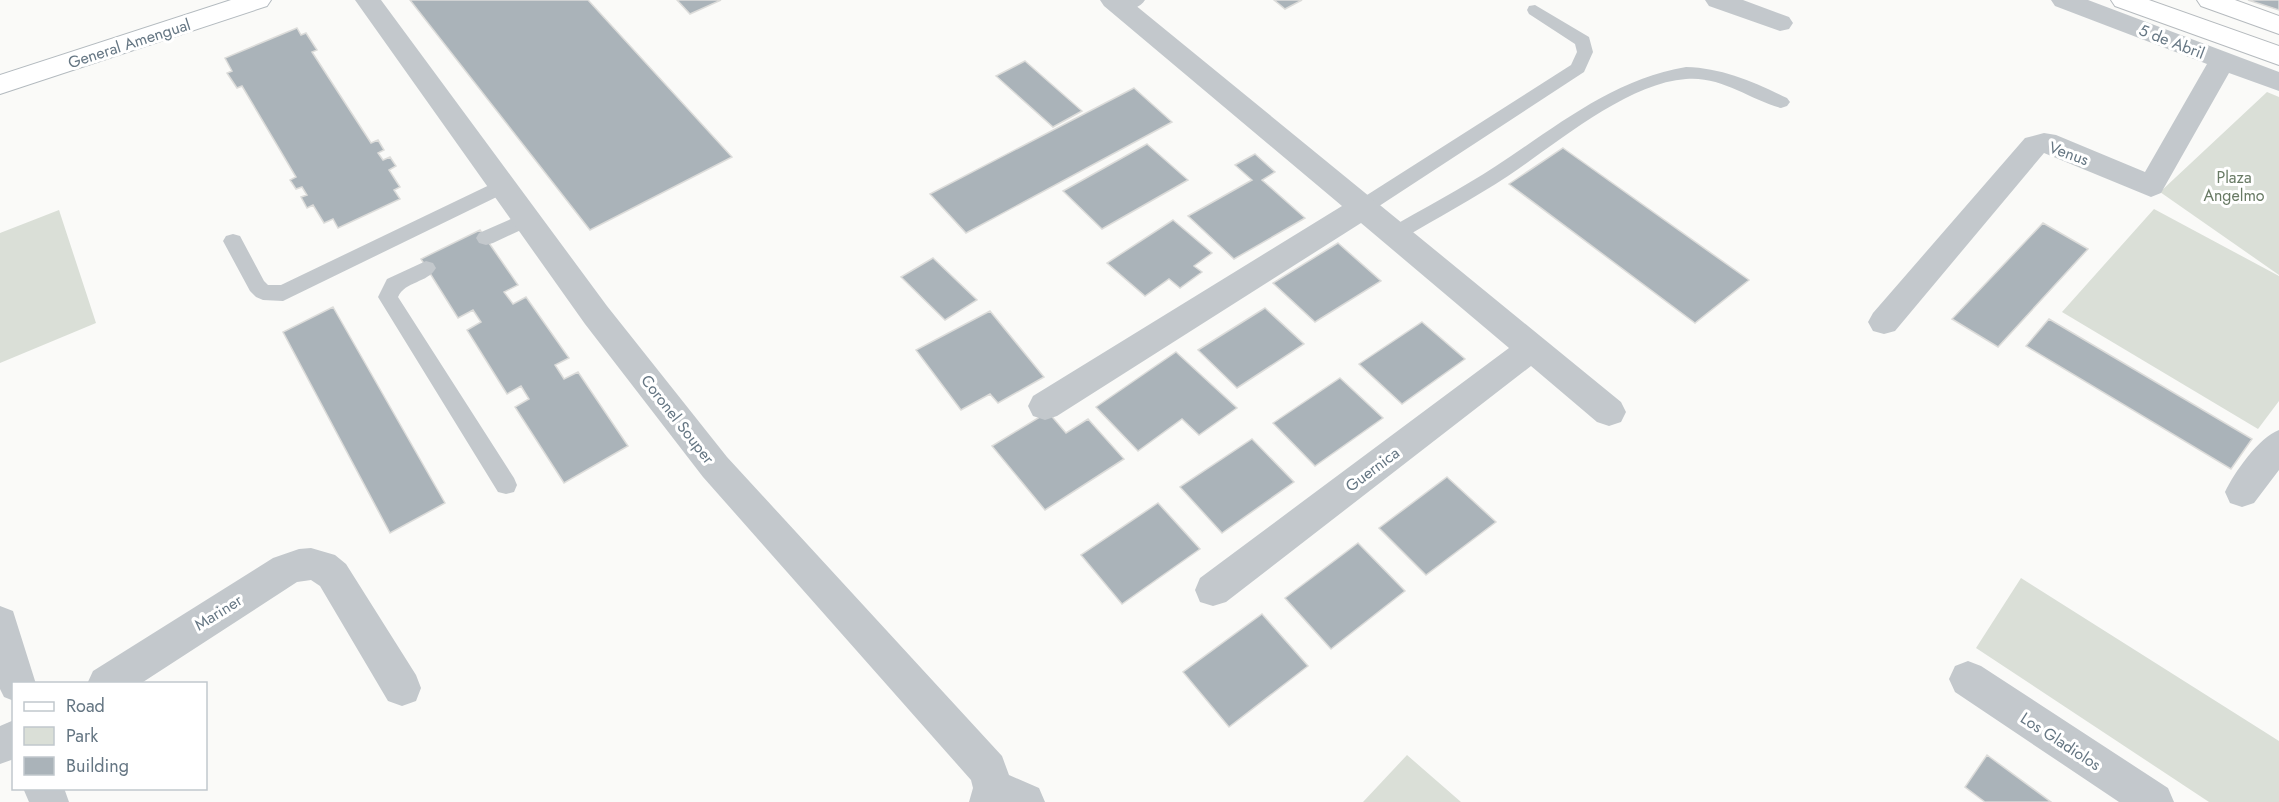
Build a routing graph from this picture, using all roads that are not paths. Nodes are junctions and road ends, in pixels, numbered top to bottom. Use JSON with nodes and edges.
{"nodes":[{"id":1,"x":258,"y":0,"type":"edge"},
{"id":2,"x":368,"y":0,"type":"edge"},
{"id":3,"x":1718,"y":0,"type":"edge"},
{"id":4,"x":2064,"y":0,"type":"edge"},
{"id":5,"x":2124,"y":0,"type":"edge"},
{"id":6,"x":2211,"y":0,"type":"edge"},
{"id":7,"x":1124,"y":2,"type":"edge"},
{"id":8,"x":1534,"y":10,"type":"dead end"},
{"id":9,"x":1780,"y":23,"type":"dead end"},
{"id":10,"x":2279,"y":25,"type":"edge"},
{"id":11,"x":2279,"y":56,"type":"edge"},
{"id":12,"x":2223,"y":60,"type":"junction"},
{"id":13,"x":2279,"y":82,"type":"edge"},
{"id":14,"x":0,"y":85,"type":"edge"},
{"id":15,"x":1781,"y":102,"type":"dead end"},
{"id":16,"x":502,"y":186,"type":"junction"},
{"id":17,"x":1363,"y":207,"type":"junction"},
{"id":18,"x":526,"y":219,"type":"junction"},
{"id":19,"x":1395,"y":234,"type":"junction"},
{"id":20,"x":486,"y":238,"type":"dead end"},
{"id":21,"x":233,"y":241,"type":"dead end"},
{"id":22,"x":426,"y":268,"type":"dead end"},
{"id":23,"x":1884,"y":322,"type":"dead end"},
{"id":24,"x":1532,"y":348,"type":"junction"},
{"id":25,"x":1045,"y":406,"type":"dead end"},
{"id":26,"x":1609,"y":412,"type":"dead end"},
{"id":27,"x":2279,"y":444,"type":"edge"},
{"id":28,"x":506,"y":485,"type":"dead end"},
{"id":29,"x":2242,"y":492,"type":"dead end"},
{"id":30,"x":1213,"y":590,"type":"dead end"},
{"id":31,"x":0,"y":622,"type":"edge"},
{"id":32,"x":1968,"y":679,"type":"dead end"},
{"id":33,"x":16,"y":682,"type":"edge"},
{"id":34,"x":109,"y":682,"type":"edge"},
{"id":35,"x":402,"y":688,"type":"dead end"},
{"id":36,"x":1002,"y":797,"type":"edge"},
{"id":37,"x":2154,"y":802,"type":"edge"}],
"edges":[{"from":1,"to":14,"type":"street","name":"General Amengual"},
{"from":2,"to":16,"type":"street","name":"Coronel Souper"},
{"from":3,"to":9,"type":"street"},
{"from":4,"to":12,"type":"street","name":"5 de Abril"},
{"from":5,"to":11,"type":"street"},
{"from":6,"to":10,"type":"street"},
{"from":7,"to":17,"type":"street"},
{"from":8,"to":17,"type":"lane"},
{"from":12,"to":13,"type":"street","name":"5 de Abril"},
{"from":12,"to":23,"type":"street","name":"Venus"},
{"from":15,"to":19,"type":"lane"},
{"from":16,"to":18,"type":"street","name":"Coronel Souper"},
{"from":16,"to":21,"type":"lane"},
{"from":17,"to":19,"type":"street"},
{"from":17,"to":25,"type":"street"},
{"from":18,"to":20,"type":"lane"},
{"from":18,"to":36,"type":"street","name":"Coronel Souper"},
{"from":19,"to":24,"type":"street"},
{"from":22,"to":28,"type":"lane"},
{"from":24,"to":26,"type":"street"},
{"from":24,"to":30,"type":"street","name":"Guernica"},
{"from":27,"to":29,"type":"street"},
{"from":31,"to":33,"type":"street"},
{"from":32,"to":37,"type":"street","name":"Los Gladiolos"},
{"from":34,"to":35,"type":"street","name":"Mariner"}]}
